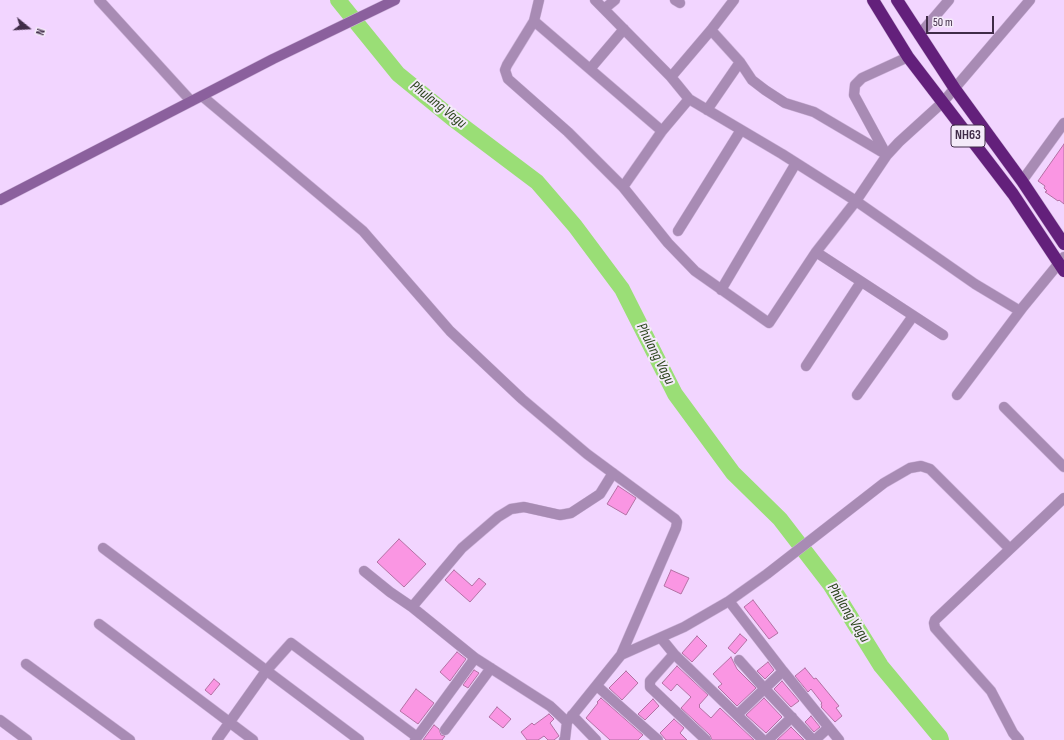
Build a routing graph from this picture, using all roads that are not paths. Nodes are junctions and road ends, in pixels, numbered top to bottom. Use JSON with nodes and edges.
{"nodes":[{"id":1,"x":99,"y":0,"type":"edge"},
{"id":2,"x":539,"y":0,"type":"edge"},
{"id":3,"x":595,"y":0,"type":"edge"},
{"id":4,"x":615,"y":0,"type":"edge"},
{"id":5,"x":734,"y":0,"type":"edge"},
{"id":6,"x":873,"y":0,"type":"edge"},
{"id":7,"x":897,"y":0,"type":"edge"},
{"id":8,"x":949,"y":0,"type":"edge"},
{"id":9,"x":1030,"y":0,"type":"edge"},
{"id":10,"x":393,"y":1,"type":"edge"},
{"id":11,"x":604,"y":9,"type":"junction"},
{"id":12,"x":534,"y":21,"type":"junction"},
{"id":13,"x":624,"y":29,"type":"junction"},
{"id":14,"x":711,"y":30,"type":"junction"},
{"id":15,"x":919,"y":34,"type":"junction"},
{"id":16,"x":908,"y":57,"type":"junction"},
{"id":17,"x":740,"y":62,"type":"junction"},
{"id":18,"x":590,"y":69,"type":"junction"},
{"id":19,"x":671,"y":77,"type":"junction"},
{"id":20,"x":955,"y":89,"type":"junction"},
{"id":21,"x":202,"y":96,"type":"junction"},
{"id":22,"x":688,"y":99,"type":"junction"},
{"id":23,"x":191,"y":101,"type":"junction"},
{"id":24,"x":943,"y":102,"type":"junction"},
{"id":25,"x":707,"y":110,"type":"junction"},
{"id":26,"x":1063,"y":127,"type":"edge"},
{"id":27,"x":741,"y":130,"type":"junction"},
{"id":28,"x":662,"y":131,"type":"junction"},
{"id":29,"x":887,"y":154,"type":"junction"},
{"id":30,"x":796,"y":163,"type":"junction"},
{"id":31,"x":1022,"y":181,"type":"junction"},
{"id":32,"x":623,"y":187,"type":"junction"},
{"id":33,"x":0,"y":200,"type":"edge"},
{"id":34,"x":856,"y":201,"type":"junction"},
{"id":35,"x":678,"y":231,"type":"dead end"},
{"id":36,"x":1064,"y":244,"type":"edge"},
{"id":37,"x":816,"y":252,"type":"junction"},
{"id":38,"x":1062,"y":264,"type":"edge"},
{"id":39,"x":861,"y":282,"type":"junction"},
{"id":40,"x":721,"y":290,"type":"junction"},
{"id":41,"x":1020,"y":311,"type":"junction"},
{"id":42,"x":913,"y":316,"type":"junction"},
{"id":43,"x":943,"y":335,"type":"dead end"},
{"id":44,"x":806,"y":366,"type":"dead end"},
{"id":45,"x":857,"y":395,"type":"dead end"},
{"id":46,"x":957,"y":395,"type":"dead end"},
{"id":47,"x":1004,"y":408,"type":"dead end"},
{"id":48,"x":1064,"y":467,"type":"edge"},
{"id":49,"x":613,"y":473,"type":"junction"},
{"id":50,"x":1064,"y":498,"type":"edge"},
{"id":51,"x":103,"y":548,"type":"dead end"},
{"id":52,"x":1010,"y":549,"type":"junction"},
{"id":53,"x":364,"y":571,"type":"dead end"},
{"id":54,"x":729,"y":601,"type":"junction"},
{"id":55,"x":412,"y":607,"type":"junction"},
{"id":56,"x":99,"y":624,"type":"dead end"},
{"id":57,"x":661,"y":638,"type":"junction"},
{"id":58,"x":674,"y":654,"type":"junction"},
{"id":59,"x":621,"y":656,"type":"junction"},
{"id":60,"x":475,"y":658,"type":"junction"},
{"id":61,"x":739,"y":660,"type":"dead end"},
{"id":62,"x":26,"y":664,"type":"dead end"},
{"id":63,"x":491,"y":668,"type":"junction"},
{"id":64,"x":266,"y":671,"type":"junction"},
{"id":65,"x":783,"y":671,"type":"junction"},
{"id":66,"x":597,"y":686,"type":"junction"},
{"id":67,"x":764,"y":688,"type":"junction"},
{"id":68,"x":737,"y":715,"type":"junction"},
{"id":69,"x":792,"y":717,"type":"junction"},
{"id":70,"x":569,"y":718,"type":"junction"},
{"id":71,"x":0,"y":720,"type":"edge"},
{"id":72,"x":230,"y":721,"type":"junction"},
{"id":73,"x":828,"y":728,"type":"junction"},
{"id":74,"x":445,"y":730,"type":"dead end"},
{"id":75,"x":416,"y":739,"type":"edge"},
{"id":76,"x":27,"y":740,"type":"edge"},
{"id":77,"x":130,"y":740,"type":"edge"},
{"id":78,"x":217,"y":740,"type":"edge"},
{"id":79,"x":253,"y":740,"type":"edge"},
{"id":80,"x":359,"y":740,"type":"edge"},
{"id":81,"x":565,"y":740,"type":"edge"},
{"id":82,"x":596,"y":740,"type":"edge"},
{"id":83,"x":658,"y":740,"type":"edge"},
{"id":84,"x":706,"y":740,"type":"edge"},
{"id":85,"x":763,"y":740,"type":"edge"},
{"id":86,"x":768,"y":740,"type":"edge"},
{"id":87,"x":814,"y":740,"type":"edge"},
{"id":88,"x":839,"y":740,"type":"edge"},
{"id":89,"x":1019,"y":740,"type":"edge"}],
"edges":[{"from":1,"to":23,"type":"street"},
{"from":2,"to":12,"type":"street"},
{"from":3,"to":11,"type":"street"},
{"from":4,"to":11,"type":"street"},
{"from":5,"to":14,"type":"street"},
{"from":6,"to":16,"type":"highway","number":"NH63"},
{"from":7,"to":15,"type":"highway","number":"NH63"},
{"from":8,"to":15,"type":"street"},
{"from":9,"to":20,"type":"street"},
{"from":10,"to":21,"type":"street"},
{"from":11,"to":13,"type":"street"},
{"from":12,"to":18,"type":"street"},
{"from":12,"to":32,"type":"street"},
{"from":13,"to":18,"type":"street"},
{"from":13,"to":19,"type":"street"},
{"from":14,"to":17,"type":"street"},
{"from":14,"to":19,"type":"street"},
{"from":15,"to":20,"type":"highway","number":"NH63"},
{"from":16,"to":24,"type":"highway","number":"NH63"},
{"from":16,"to":29,"type":"street"},
{"from":17,"to":25,"type":"street"},
{"from":17,"to":29,"type":"street"},
{"from":18,"to":28,"type":"street"},
{"from":19,"to":22,"type":"street"},
{"from":20,"to":24,"type":"street"},
{"from":20,"to":31,"type":"highway","number":"NH63"},
{"from":21,"to":23,"type":"street"},
{"from":21,"to":49,"type":"street"},
{"from":22,"to":25,"type":"street"},
{"from":22,"to":28,"type":"street"},
{"from":23,"to":33,"type":"street"},
{"from":24,"to":29,"type":"street"},
{"from":24,"to":38,"type":"highway","number":"NH63"},
{"from":25,"to":27,"type":"street"},
{"from":26,"to":31,"type":"street"},
{"from":27,"to":30,"type":"street"},
{"from":27,"to":35,"type":"street"},
{"from":28,"to":32,"type":"street"},
{"from":29,"to":34,"type":"street"},
{"from":30,"to":34,"type":"street"},
{"from":30,"to":40,"type":"street"},
{"from":31,"to":36,"type":"highway","number":"NH63"},
{"from":32,"to":40,"type":"street"},
{"from":34,"to":37,"type":"street"},
{"from":34,"to":41,"type":"street"},
{"from":37,"to":39,"type":"street"},
{"from":37,"to":40,"type":"street"},
{"from":38,"to":41,"type":"street"},
{"from":39,"to":42,"type":"street"},
{"from":39,"to":44,"type":"street"},
{"from":41,"to":46,"type":"street"},
{"from":42,"to":43,"type":"street"},
{"from":42,"to":45,"type":"street"},
{"from":47,"to":48,"type":"street"},
{"from":49,"to":55,"type":"street"},
{"from":49,"to":59,"type":"street"},
{"from":50,"to":52,"type":"street"},
{"from":51,"to":64,"type":"street"},
{"from":52,"to":54,"type":"street"},
{"from":52,"to":89,"type":"street"},
{"from":53,"to":55,"type":"street"},
{"from":54,"to":57,"type":"street"},
{"from":54,"to":65,"type":"street"},
{"from":55,"to":60,"type":"street"},
{"from":56,"to":72,"type":"street"},
{"from":57,"to":58,"type":"street"},
{"from":57,"to":59,"type":"street"},
{"from":58,"to":68,"type":"street"},
{"from":58,"to":84,"type":"street"},
{"from":59,"to":66,"type":"street"},
{"from":60,"to":63,"type":"street"},
{"from":60,"to":75,"type":"street"},
{"from":61,"to":67,"type":"street"},
{"from":62,"to":77,"type":"street"},
{"from":63,"to":70,"type":"street"},
{"from":63,"to":74,"type":"street"},
{"from":64,"to":72,"type":"street"},
{"from":64,"to":75,"type":"street"},
{"from":64,"to":80,"type":"street"},
{"from":65,"to":67,"type":"street"},
{"from":65,"to":73,"type":"street"},
{"from":66,"to":70,"type":"street"},
{"from":66,"to":83,"type":"street"},
{"from":67,"to":68,"type":"street"},
{"from":67,"to":69,"type":"street"},
{"from":68,"to":85,"type":"street"},
{"from":69,"to":86,"type":"street"},
{"from":69,"to":87,"type":"street"},
{"from":70,"to":81,"type":"street"},
{"from":70,"to":82,"type":"street"},
{"from":71,"to":76,"type":"street"},
{"from":72,"to":78,"type":"street"},
{"from":72,"to":79,"type":"street"},
{"from":73,"to":87,"type":"street"},
{"from":73,"to":88,"type":"street"}]}
